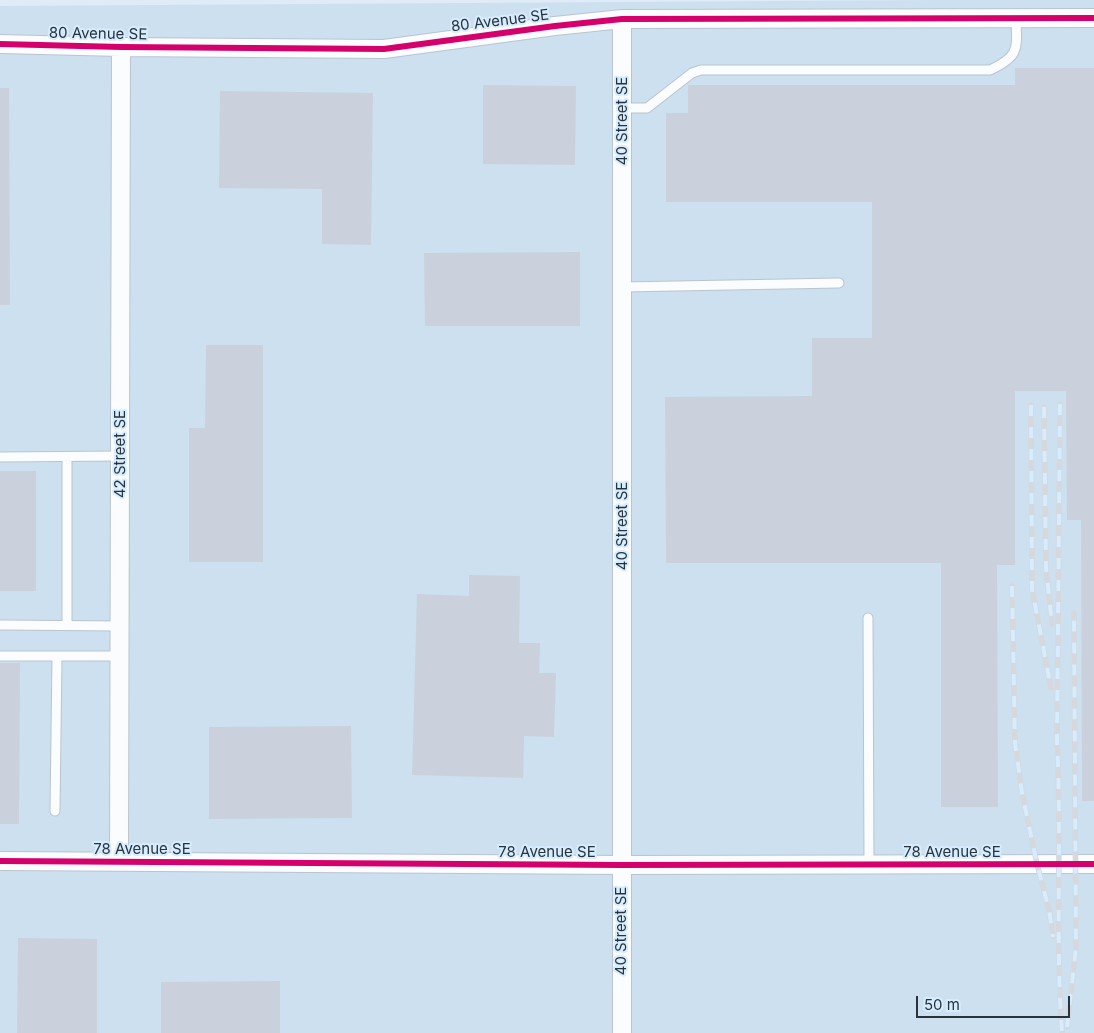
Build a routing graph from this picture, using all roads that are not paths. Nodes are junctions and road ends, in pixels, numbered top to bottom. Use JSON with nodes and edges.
{"nodes":[{"id":1,"x":1094,"y":18,"type":"edge"},
{"id":2,"x":1016,"y":19,"type":"junction"},
{"id":3,"x":622,"y":20,"type":"junction"},
{"id":4,"x":0,"y":44,"type":"edge"},
{"id":5,"x":121,"y":47,"type":"junction"},
{"id":6,"x":622,"y":108,"type":"junction"},
{"id":7,"x":839,"y":283,"type":"dead end"},
{"id":8,"x":622,"y":287,"type":"junction"},
{"id":9,"x":120,"y":456,"type":"junction"},
{"id":10,"x":0,"y":457,"type":"edge"},
{"id":11,"x":67,"y":457,"type":"junction"},
{"id":12,"x":868,"y":618,"type":"dead end"},
{"id":13,"x":0,"y":625,"type":"edge"},
{"id":14,"x":67,"y":625,"type":"junction"},
{"id":15,"x":120,"y":626,"type":"junction"},
{"id":16,"x":0,"y":656,"type":"edge"},
{"id":17,"x":57,"y":656,"type":"junction"},
{"id":18,"x":120,"y":656,"type":"junction"},
{"id":19,"x":55,"y":811,"type":"dead end"},
{"id":20,"x":0,"y":861,"type":"edge"},
{"id":21,"x":119,"y":861,"type":"junction"},
{"id":22,"x":869,"y":864,"type":"junction"},
{"id":23,"x":1094,"y":864,"type":"edge"},
{"id":24,"x":621,"y":865,"type":"junction"},
{"id":25,"x":622,"y":1033,"type":"edge"}],
"edges":[{"from":1,"to":2,"type":"street","name":"80 Avenue SE"},
{"from":2,"to":3,"type":"street","name":"80 Avenue SE"},
{"from":2,"to":6,"type":"lane"},
{"from":3,"to":5,"type":"street","name":"80 Avenue SE"},
{"from":3,"to":6,"type":"street","name":"40 Street SE"},
{"from":4,"to":5,"type":"street","name":"80 Avenue SE"},
{"from":5,"to":9,"type":"street","name":"42 Street SE"},
{"from":6,"to":8,"type":"street","name":"40 Street SE"},
{"from":7,"to":8,"type":"lane"},
{"from":8,"to":24,"type":"street","name":"40 Street SE"},
{"from":9,"to":11,"type":"lane"},
{"from":9,"to":15,"type":"street","name":"42 Street SE"},
{"from":10,"to":11,"type":"lane"},
{"from":11,"to":14,"type":"lane"},
{"from":12,"to":22,"type":"lane"},
{"from":13,"to":14,"type":"lane"},
{"from":14,"to":15,"type":"lane"},
{"from":15,"to":18,"type":"street","name":"42 Street SE"},
{"from":16,"to":17,"type":"lane"},
{"from":17,"to":18,"type":"lane"},
{"from":17,"to":19,"type":"lane"},
{"from":18,"to":21,"type":"street","name":"42 Street SE"},
{"from":20,"to":21,"type":"street","name":"78 Avenue SE"},
{"from":21,"to":24,"type":"street","name":"78 Avenue SE"},
{"from":22,"to":23,"type":"street","name":"78 Avenue SE"},
{"from":22,"to":24,"type":"street","name":"78 Avenue SE"},
{"from":24,"to":25,"type":"street","name":"40 Street SE"}]}
